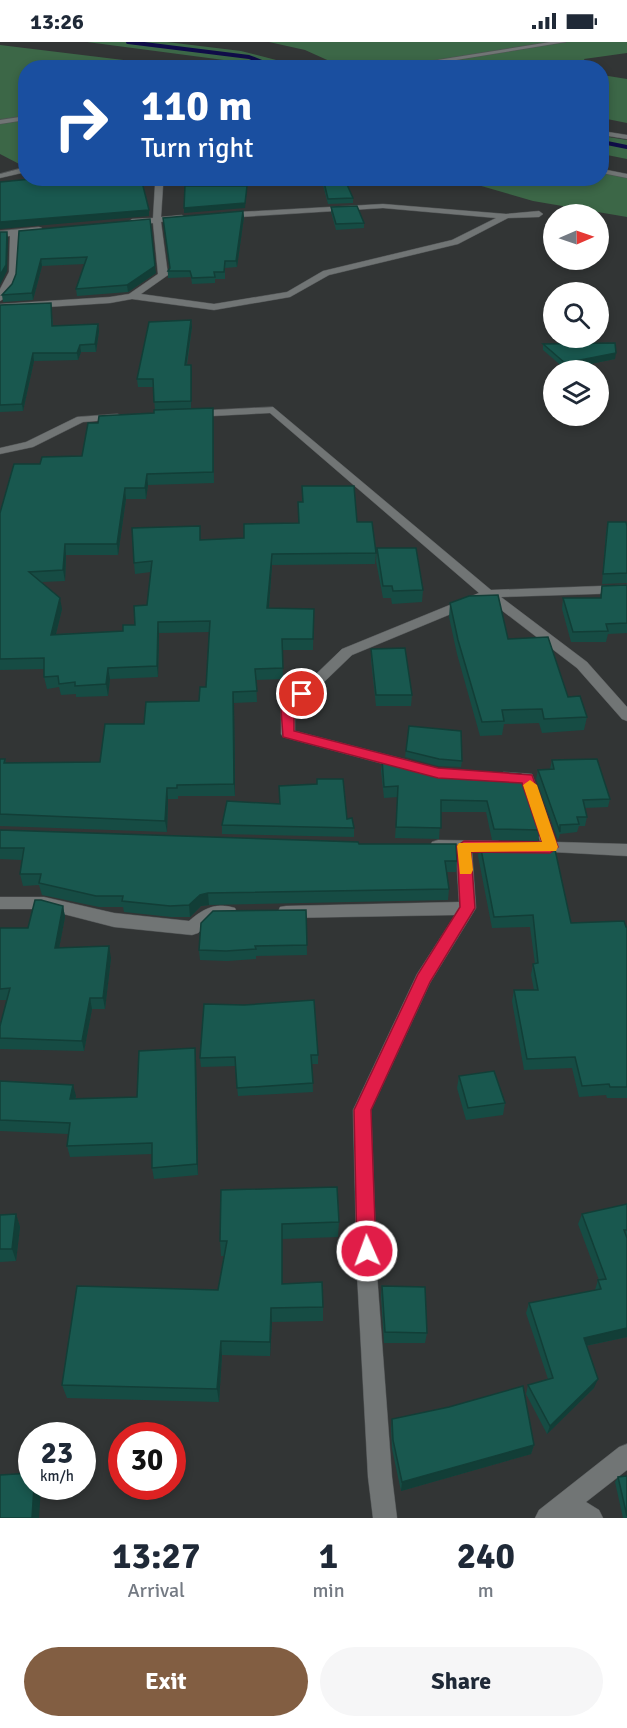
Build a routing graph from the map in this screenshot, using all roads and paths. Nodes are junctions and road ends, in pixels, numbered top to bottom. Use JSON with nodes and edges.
{"nodes":[{"id":1,"x":563,"y":42,"type":"edge"},
{"id":2,"x":443,"y":60,"type":"edge"},
{"id":3,"x":18,"y":119,"type":"edge"},
{"id":4,"x":0,"y":122,"type":"edge"},
{"id":5,"x":609,"y":134,"type":"edge"},
{"id":6,"x":627,"y":137,"type":"edge"},
{"id":7,"x":18,"y":170,"type":"edge"},
{"id":8,"x":609,"y":172,"type":"edge"},
{"id":9,"x":0,"y":176,"type":"edge"},
{"id":10,"x":627,"y":176,"type":"edge"},
{"id":11,"x":159,"y":186,"type":"edge"},
{"id":12,"x":539,"y":214,"type":"dead end"},
{"id":13,"x":217,"y":216,"type":"edge"},
{"id":14,"x":506,"y":216,"type":"junction"},
{"id":15,"x":187,"y":218,"type":"edge"},
{"id":16,"x":157,"y":220,"type":"junction"},
{"id":17,"x":125,"y":223,"type":"edge"},
{"id":18,"x":47,"y":229,"type":"edge"},
{"id":19,"x":14,"y":232,"type":"junction"},
{"id":20,"x":0,"y":234,"type":"edge"},
{"id":21,"x":132,"y":296,"type":"junction"},
{"id":22,"x":0,"y":298,"type":"edge"},
{"id":23,"x":0,"y":307,"type":"edge"},
{"id":24,"x":182,"y":414,"type":"edge"},
{"id":25,"x":126,"y":417,"type":"edge"},
{"id":26,"x":0,"y":451,"type":"edge"},
{"id":27,"x":627,"y":589,"type":"edge"},
{"id":28,"x":488,"y":594,"type":"junction"},
{"id":29,"x":627,"y":716,"type":"edge"},
{"id":30,"x":416,"y":767,"type":"edge"},
{"id":31,"x":494,"y":776,"type":"edge"},
{"id":32,"x":417,"y":846,"type":"edge"},
{"id":33,"x":464,"y":846,"type":"junction"},
{"id":34,"x":550,"y":847,"type":"junction"},
{"id":35,"x":627,"y":850,"type":"edge"},
{"id":36,"x":0,"y":903,"type":"edge"},
{"id":37,"x":468,"y":908,"type":"junction"},
{"id":38,"x":245,"y":912,"type":"edge"},
{"id":39,"x":268,"y":912,"type":"edge"},
{"id":40,"x":627,"y":1455,"type":"edge"},
{"id":41,"x":556,"y":1511,"type":"edge"},
{"id":42,"x":385,"y":1518,"type":"edge"},
{"id":43,"x":591,"y":1518,"type":"edge"}],
"edges":[{"from":1,"to":2,"type":"street"},
{"from":3,"to":4,"type":"street"},
{"from":5,"to":6,"type":"street"},
{"from":7,"to":9,"type":"street"},
{"from":8,"to":10,"type":"street"},
{"from":11,"to":16,"type":"street"},
{"from":12,"to":14,"type":"street"},
{"from":13,"to":14,"type":"street"},
{"from":14,"to":21,"type":"street"},
{"from":15,"to":16,"type":"street"},
{"from":16,"to":17,"type":"street"},
{"from":16,"to":21,"type":"street"},
{"from":18,"to":19,"type":"street"},
{"from":19,"to":20,"type":"street"},
{"from":19,"to":22,"type":"street"},
{"from":21,"to":23,"type":"street"},
{"from":24,"to":28,"type":"street"},
{"from":25,"to":26,"type":"street"},
{"from":27,"to":28,"type":"street"},
{"from":28,"to":29,"type":"street"},
{"from":28,"to":30,"type":"street"},
{"from":31,"to":34,"type":"street"},
{"from":32,"to":33,"type":"street"},
{"from":33,"to":34,"type":"street"},
{"from":33,"to":37,"type":"street"},
{"from":34,"to":35,"type":"street"},
{"from":36,"to":38,"type":"street"},
{"from":37,"to":39,"type":"street"},
{"from":37,"to":42,"type":"street"},
{"from":40,"to":41,"type":"street"},
{"from":41,"to":43,"type":"street"}]}
